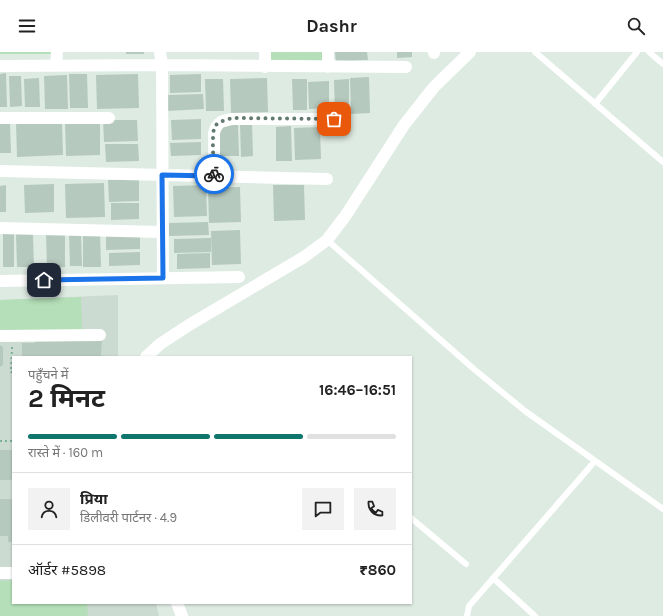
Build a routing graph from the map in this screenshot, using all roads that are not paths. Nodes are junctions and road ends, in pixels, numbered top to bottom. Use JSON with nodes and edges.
{"nodes":[{"id":1,"x":57,"y":52,"type":"edge"},
{"id":2,"x":160,"y":52,"type":"edge"},
{"id":3,"x":265,"y":52,"type":"edge"},
{"id":4,"x":328,"y":52,"type":"edge"},
{"id":5,"x":470,"y":52,"type":"edge"},
{"id":6,"x":535,"y":52,"type":"edge"},
{"id":7,"x":637,"y":52,"type":"edge"},
{"id":8,"x":649,"y":52,"type":"edge"},
{"id":9,"x":663,"y":64,"type":"edge"},
{"id":10,"x":162,"y":65,"type":"junction"},
{"id":11,"x":0,"y":66,"type":"edge"},
{"id":12,"x":56,"y":66,"type":"junction"},
{"id":13,"x":265,"y":67,"type":"junction"},
{"id":14,"x":328,"y":67,"type":"junction"},
{"id":15,"x":406,"y":67,"type":"dead end"},
{"id":16,"x":595,"y":104,"type":"junction"},
{"id":17,"x":0,"y":118,"type":"edge"},
{"id":18,"x":109,"y":118,"type":"dead end"},
{"id":19,"x":334,"y":119,"type":"dead end"},
{"id":20,"x":663,"y":162,"type":"edge"},
{"id":21,"x":0,"y":171,"type":"edge"},
{"id":22,"x":162,"y":175,"type":"junction"},
{"id":23,"x":214,"y":176,"type":"junction"},
{"id":24,"x":326,"y":179,"type":"dead end"},
{"id":25,"x":0,"y":228,"type":"edge"},
{"id":26,"x":162,"y":232,"type":"junction"},
{"id":27,"x":327,"y":240,"type":"junction"},
{"id":28,"x":239,"y":277,"type":"dead end"},
{"id":29,"x":163,"y":278,"type":"junction"},
{"id":30,"x":0,"y":281,"type":"edge"},
{"id":31,"x":100,"y":335,"type":"dead end"},
{"id":32,"x":6,"y":336,"type":"edge"},
{"id":33,"x":147,"y":356,"type":"edge"},
{"id":34,"x":595,"y":461,"type":"junction"},
{"id":35,"x":663,"y":509,"type":"edge"},
{"id":36,"x":412,"y":519,"type":"edge"},
{"id":37,"x":466,"y":564,"type":"dead end"},
{"id":38,"x":0,"y":573,"type":"edge"},
{"id":39,"x":12,"y":573,"type":"edge"},
{"id":40,"x":493,"y":578,"type":"junction"},
{"id":41,"x":177,"y":604,"type":"edge"},
{"id":42,"x":182,"y":616,"type":"edge"},
{"id":43,"x":466,"y":616,"type":"edge"},
{"id":44,"x":535,"y":616,"type":"edge"}],
"edges":[{"from":1,"to":12,"type":"street"},
{"from":2,"to":10,"type":"street"},
{"from":3,"to":13,"type":"street"},
{"from":4,"to":14,"type":"street"},
{"from":5,"to":27,"type":"street"},
{"from":6,"to":16,"type":"lane"},
{"from":7,"to":16,"type":"lane"},
{"from":8,"to":9,"type":"lane"},
{"from":10,"to":12,"type":"street"},
{"from":10,"to":13,"type":"street"},
{"from":10,"to":22,"type":"street"},
{"from":11,"to":12,"type":"street"},
{"from":13,"to":14,"type":"street"},
{"from":14,"to":15,"type":"street"},
{"from":16,"to":20,"type":"lane"},
{"from":17,"to":18,"type":"street"},
{"from":19,"to":23,"type":"street"},
{"from":21,"to":22,"type":"street"},
{"from":22,"to":23,"type":"street"},
{"from":22,"to":26,"type":"street"},
{"from":23,"to":24,"type":"street"},
{"from":25,"to":26,"type":"street"},
{"from":26,"to":29,"type":"street"},
{"from":27,"to":33,"type":"street"},
{"from":27,"to":34,"type":"lane"},
{"from":28,"to":29,"type":"street"},
{"from":29,"to":30,"type":"street"},
{"from":31,"to":32,"type":"street"},
{"from":34,"to":35,"type":"lane"},
{"from":34,"to":40,"type":"lane"},
{"from":36,"to":37,"type":"lane"},
{"from":38,"to":39,"type":"street"},
{"from":40,"to":43,"type":"lane"},
{"from":40,"to":44,"type":"lane"},
{"from":41,"to":42,"type":"street"}]}
